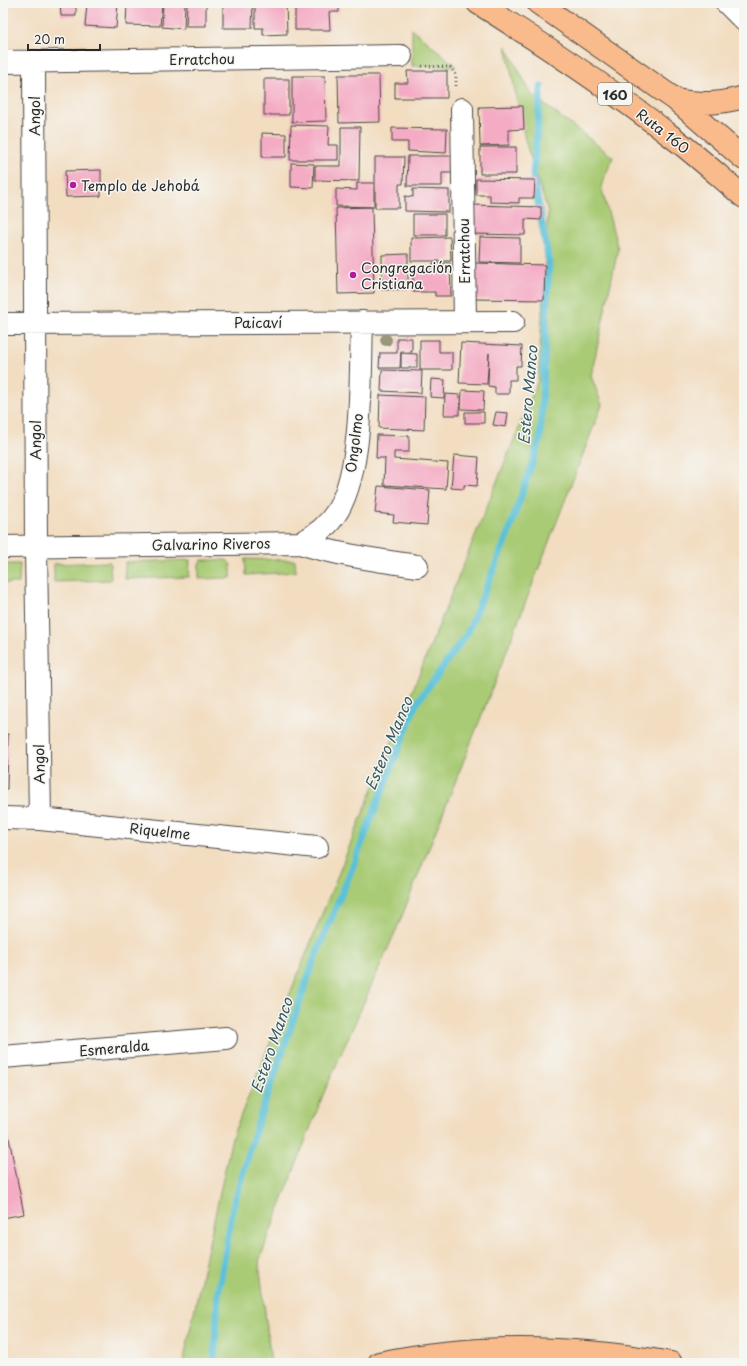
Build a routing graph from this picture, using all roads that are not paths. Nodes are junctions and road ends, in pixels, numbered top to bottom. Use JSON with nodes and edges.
{"nodes":[{"id":1,"x":478,"y":3,"type":"edge"},
{"id":2,"x":538,"y":3,"type":"edge"},
{"id":3,"x":727,"y":3,"type":"edge"},
{"id":4,"x":744,"y":20,"type":"edge"},
{"id":5,"x":400,"y":56,"type":"road end"},
{"id":6,"x":34,"y":61,"type":"junction"},
{"id":7,"x":3,"y":62,"type":"edge"},
{"id":8,"x":744,"y":97,"type":"edge"},
{"id":9,"x":676,"y":100,"type":"junction"},
{"id":10,"x":462,"y":108,"type":"road end"},
{"id":11,"x":744,"y":159,"type":"edge"},
{"id":12,"x":744,"y":197,"type":"edge"},
{"id":13,"x":362,"y":322,"type":"junction"},
{"id":14,"x":464,"y":322,"type":"junction"},
{"id":15,"x":513,"y":322,"type":"dead end"},
{"id":16,"x":3,"y":324,"type":"edge"},
{"id":17,"x":35,"y":324,"type":"junction"},
{"id":18,"x":300,"y":543,"type":"junction"},
{"id":19,"x":3,"y":547,"type":"edge"},
{"id":20,"x":36,"y":547,"type":"junction"},
{"id":21,"x":417,"y":566,"type":"dead end"},
{"id":22,"x":3,"y":818,"type":"edge"},
{"id":23,"x":40,"y":819,"type":"junction"},
{"id":24,"x":317,"y":846,"type":"dead end"},
{"id":25,"x":226,"y":1038,"type":"dead end"},
{"id":26,"x":3,"y":1057,"type":"edge"},
{"id":27,"x":379,"y":1363,"type":"edge"},
{"id":28,"x":671,"y":1363,"type":"edge"}],
"edges":[{"from":1,"to":12,"type":"main road","name":"Ruta 160","number":"160"},
{"from":2,"to":9,"type":"main road","number":"160"},
{"from":3,"to":4,"type":"street"},
{"from":5,"to":6,"type":"street","name":"Erratchou"},
{"from":6,"to":7,"type":"street","name":"Erratchou"},
{"from":6,"to":17,"type":"street","name":"Angol"},
{"from":8,"to":9,"type":"main road"},
{"from":9,"to":11,"type":"main road","number":"160"},
{"from":10,"to":14,"type":"street","name":"Erratchou"},
{"from":13,"to":14,"type":"street","name":"Paicaví"},
{"from":13,"to":17,"type":"street","name":"Paicaví"},
{"from":13,"to":18,"type":"street","name":"Ongolmo"},
{"from":14,"to":15,"type":"street","name":"Paicaví"},
{"from":16,"to":17,"type":"street","name":"Paicaví"},
{"from":17,"to":20,"type":"street","name":"Angol"},
{"from":18,"to":20,"type":"street","name":"Galvarino Riveros"},
{"from":18,"to":21,"type":"street","name":"Galvarino Riveros"},
{"from":19,"to":20,"type":"street","name":"Galvarino Riveros"},
{"from":20,"to":23,"type":"street","name":"Angol"},
{"from":22,"to":23,"type":"street","name":"Riquelme"},
{"from":23,"to":24,"type":"street","name":"Riquelme"},
{"from":25,"to":26,"type":"street","name":"Esmeralda"},
{"from":27,"to":28,"type":"main road"}]}
